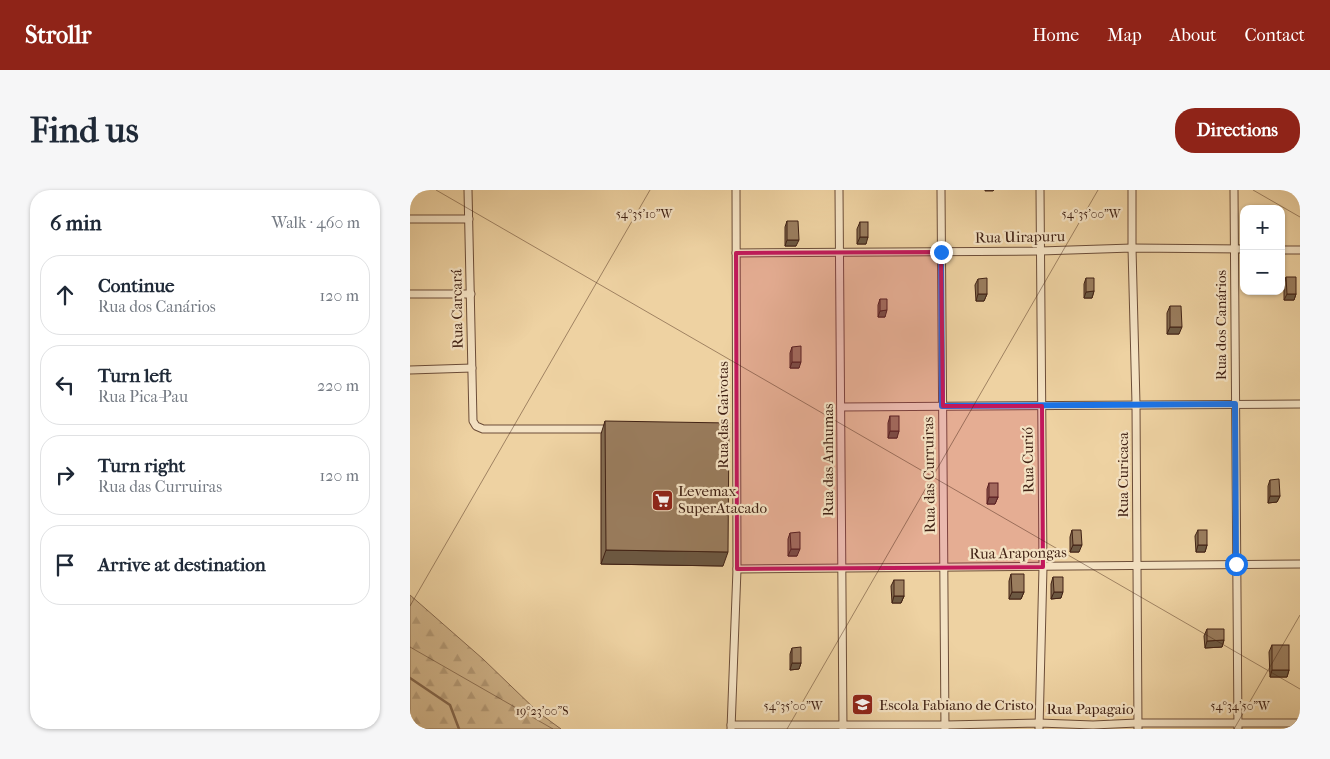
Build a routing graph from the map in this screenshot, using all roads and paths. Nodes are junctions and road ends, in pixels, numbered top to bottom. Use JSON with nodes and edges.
{"nodes":[{"id":1,"x":468,"y":190,"type":"edge"},
{"id":2,"x":736,"y":190,"type":"edge"},
{"id":3,"x":840,"y":190,"type":"edge"},
{"id":4,"x":941,"y":190,"type":"edge"},
{"id":5,"x":1040,"y":190,"type":"edge"},
{"id":6,"x":1132,"y":190,"type":"edge"},
{"id":7,"x":1234,"y":190,"type":"edge"},
{"id":8,"x":468,"y":219,"type":"junction"},
{"id":9,"x":410,"y":220,"type":"edge"},
{"id":10,"x":1132,"y":248,"type":"junction"},
{"id":11,"x":1234,"y":249,"type":"junction"},
{"id":12,"x":1240,"y":250,"type":"edge"},
{"id":13,"x":1285,"y":250,"type":"edge"},
{"id":14,"x":1300,"y":250,"type":"edge"},
{"id":15,"x":1040,"y":251,"type":"junction"},
{"id":16,"x":840,"y":252,"type":"junction"},
{"id":17,"x":941,"y":252,"type":"junction"},
{"id":18,"x":736,"y":253,"type":"junction"},
{"id":19,"x":410,"y":294,"type":"edge"},
{"id":20,"x":471,"y":294,"type":"junction"},
{"id":21,"x":472,"y":368,"type":"junction"},
{"id":22,"x":410,"y":370,"type":"edge"},
{"id":23,"x":1136,"y":404,"type":"junction"},
{"id":24,"x":1235,"y":404,"type":"junction"},
{"id":25,"x":1300,"y":404,"type":"edge"},
{"id":26,"x":942,"y":406,"type":"junction"},
{"id":27,"x":1042,"y":406,"type":"junction"},
{"id":28,"x":841,"y":407,"type":"junction"},
{"id":29,"x":620,"y":429,"type":"edge"},
{"id":30,"x":727,"y":429,"type":"edge"},
{"id":31,"x":737,"y":429,"type":"junction"},
{"id":32,"x":1236,"y":564,"type":"junction"},
{"id":33,"x":1300,"y":564,"type":"edge"},
{"id":34,"x":1137,"y":565,"type":"junction"},
{"id":35,"x":1043,"y":566,"type":"junction"},
{"id":36,"x":944,"y":567,"type":"junction"},
{"id":37,"x":842,"y":568,"type":"junction"},
{"id":38,"x":737,"y":569,"type":"junction"},
{"id":39,"x":1300,"y":722,"type":"edge"},
{"id":40,"x":1039,"y":726,"type":"edge"},
{"id":41,"x":1137,"y":726,"type":"edge"},
{"id":42,"x":1238,"y":726,"type":"edge"},
{"id":43,"x":731,"y":727,"type":"edge"},
{"id":44,"x":843,"y":727,"type":"edge"},
{"id":45,"x":945,"y":727,"type":"edge"}],
"edges":[{"from":1,"to":8,"type":"street","name":"Rua Carcará"},
{"from":2,"to":18,"type":"street","name":"Rua das Gaivotas"},
{"from":3,"to":16,"type":"street","name":"Rua das Anhumas"},
{"from":4,"to":17,"type":"street","name":"Rua das Curruiras"},
{"from":5,"to":15,"type":"street","name":"Rua Curió"},
{"from":6,"to":10,"type":"street","name":"Rua Curicaca"},
{"from":7,"to":11,"type":"street","name":"Rua dos Canários"},
{"from":8,"to":9,"type":"street"},
{"from":8,"to":20,"type":"street","name":"Rua Carcará"},
{"from":10,"to":11,"type":"street","name":"Rua Uirapuru"},
{"from":10,"to":15,"type":"street","name":"Rua Uirapuru"},
{"from":10,"to":23,"type":"street","name":"Rua Curicaca"},
{"from":11,"to":12,"type":"street","name":"Rua Uirapuru"},
{"from":11,"to":24,"type":"street","name":"Rua dos Canários"},
{"from":13,"to":14,"type":"street"},
{"from":15,"to":17,"type":"street","name":"Rua Uirapuru"},
{"from":15,"to":27,"type":"street","name":"Rua Curió"},
{"from":16,"to":17,"type":"street","name":"Rua Uirapuru"},
{"from":16,"to":18,"type":"street","name":"Rua Uirapuru"},
{"from":16,"to":28,"type":"street","name":"Rua das Anhumas"},
{"from":17,"to":26,"type":"street","name":"Rua das Curruiras"},
{"from":18,"to":31,"type":"street","name":"Rua das Gaivotas"},
{"from":19,"to":20,"type":"street"},
{"from":20,"to":21,"type":"street","name":"Rua Carcará"},
{"from":21,"to":22,"type":"street"},
{"from":21,"to":29,"type":"street","name":"Rua Carcará"},
{"from":23,"to":24,"type":"street"},
{"from":23,"to":27,"type":"street"},
{"from":23,"to":34,"type":"street","name":"Rua Curicaca"},
{"from":24,"to":25,"type":"street"},
{"from":24,"to":32,"type":"street","name":"Rua dos Canários"},
{"from":26,"to":27,"type":"street"},
{"from":26,"to":28,"type":"street"},
{"from":26,"to":36,"type":"street","name":"Rua das Curruiras"},
{"from":27,"to":35,"type":"street","name":"Rua Curió"},
{"from":28,"to":37,"type":"street","name":"Rua das Anhumas"},
{"from":30,"to":31,"type":"street"},
{"from":31,"to":38,"type":"street","name":"Rua das Gaivotas"},
{"from":32,"to":33,"type":"street","name":"Rua Arapongas"},
{"from":32,"to":34,"type":"street","name":"Rua Arapongas"},
{"from":32,"to":42,"type":"street","name":"Rua dos Canários"},
{"from":34,"to":35,"type":"street","name":"Rua Arapongas"},
{"from":34,"to":41,"type":"street","name":"Rua Curicaca"},
{"from":35,"to":36,"type":"street","name":"Rua Arapongas"},
{"from":35,"to":40,"type":"street","name":"Rua Curió"},
{"from":36,"to":37,"type":"street","name":"Rua Arapongas"},
{"from":36,"to":45,"type":"street","name":"Rua das Curruiras"},
{"from":37,"to":38,"type":"street","name":"Rua Arapongas"},
{"from":37,"to":44,"type":"street","name":"Rua das Anhumas"},
{"from":38,"to":43,"type":"street","name":"Rua das Gaivotas"},
{"from":39,"to":42,"type":"street","name":"Rua Papagaio"},
{"from":40,"to":41,"type":"street","name":"Rua Papagaio"},
{"from":40,"to":45,"type":"street","name":"Rua Papagaio"},
{"from":41,"to":42,"type":"street","name":"Rua Papagaio"},
{"from":43,"to":44,"type":"street","name":"Rua Papagaio"},
{"from":44,"to":45,"type":"street","name":"Rua Papagaio"}]}
